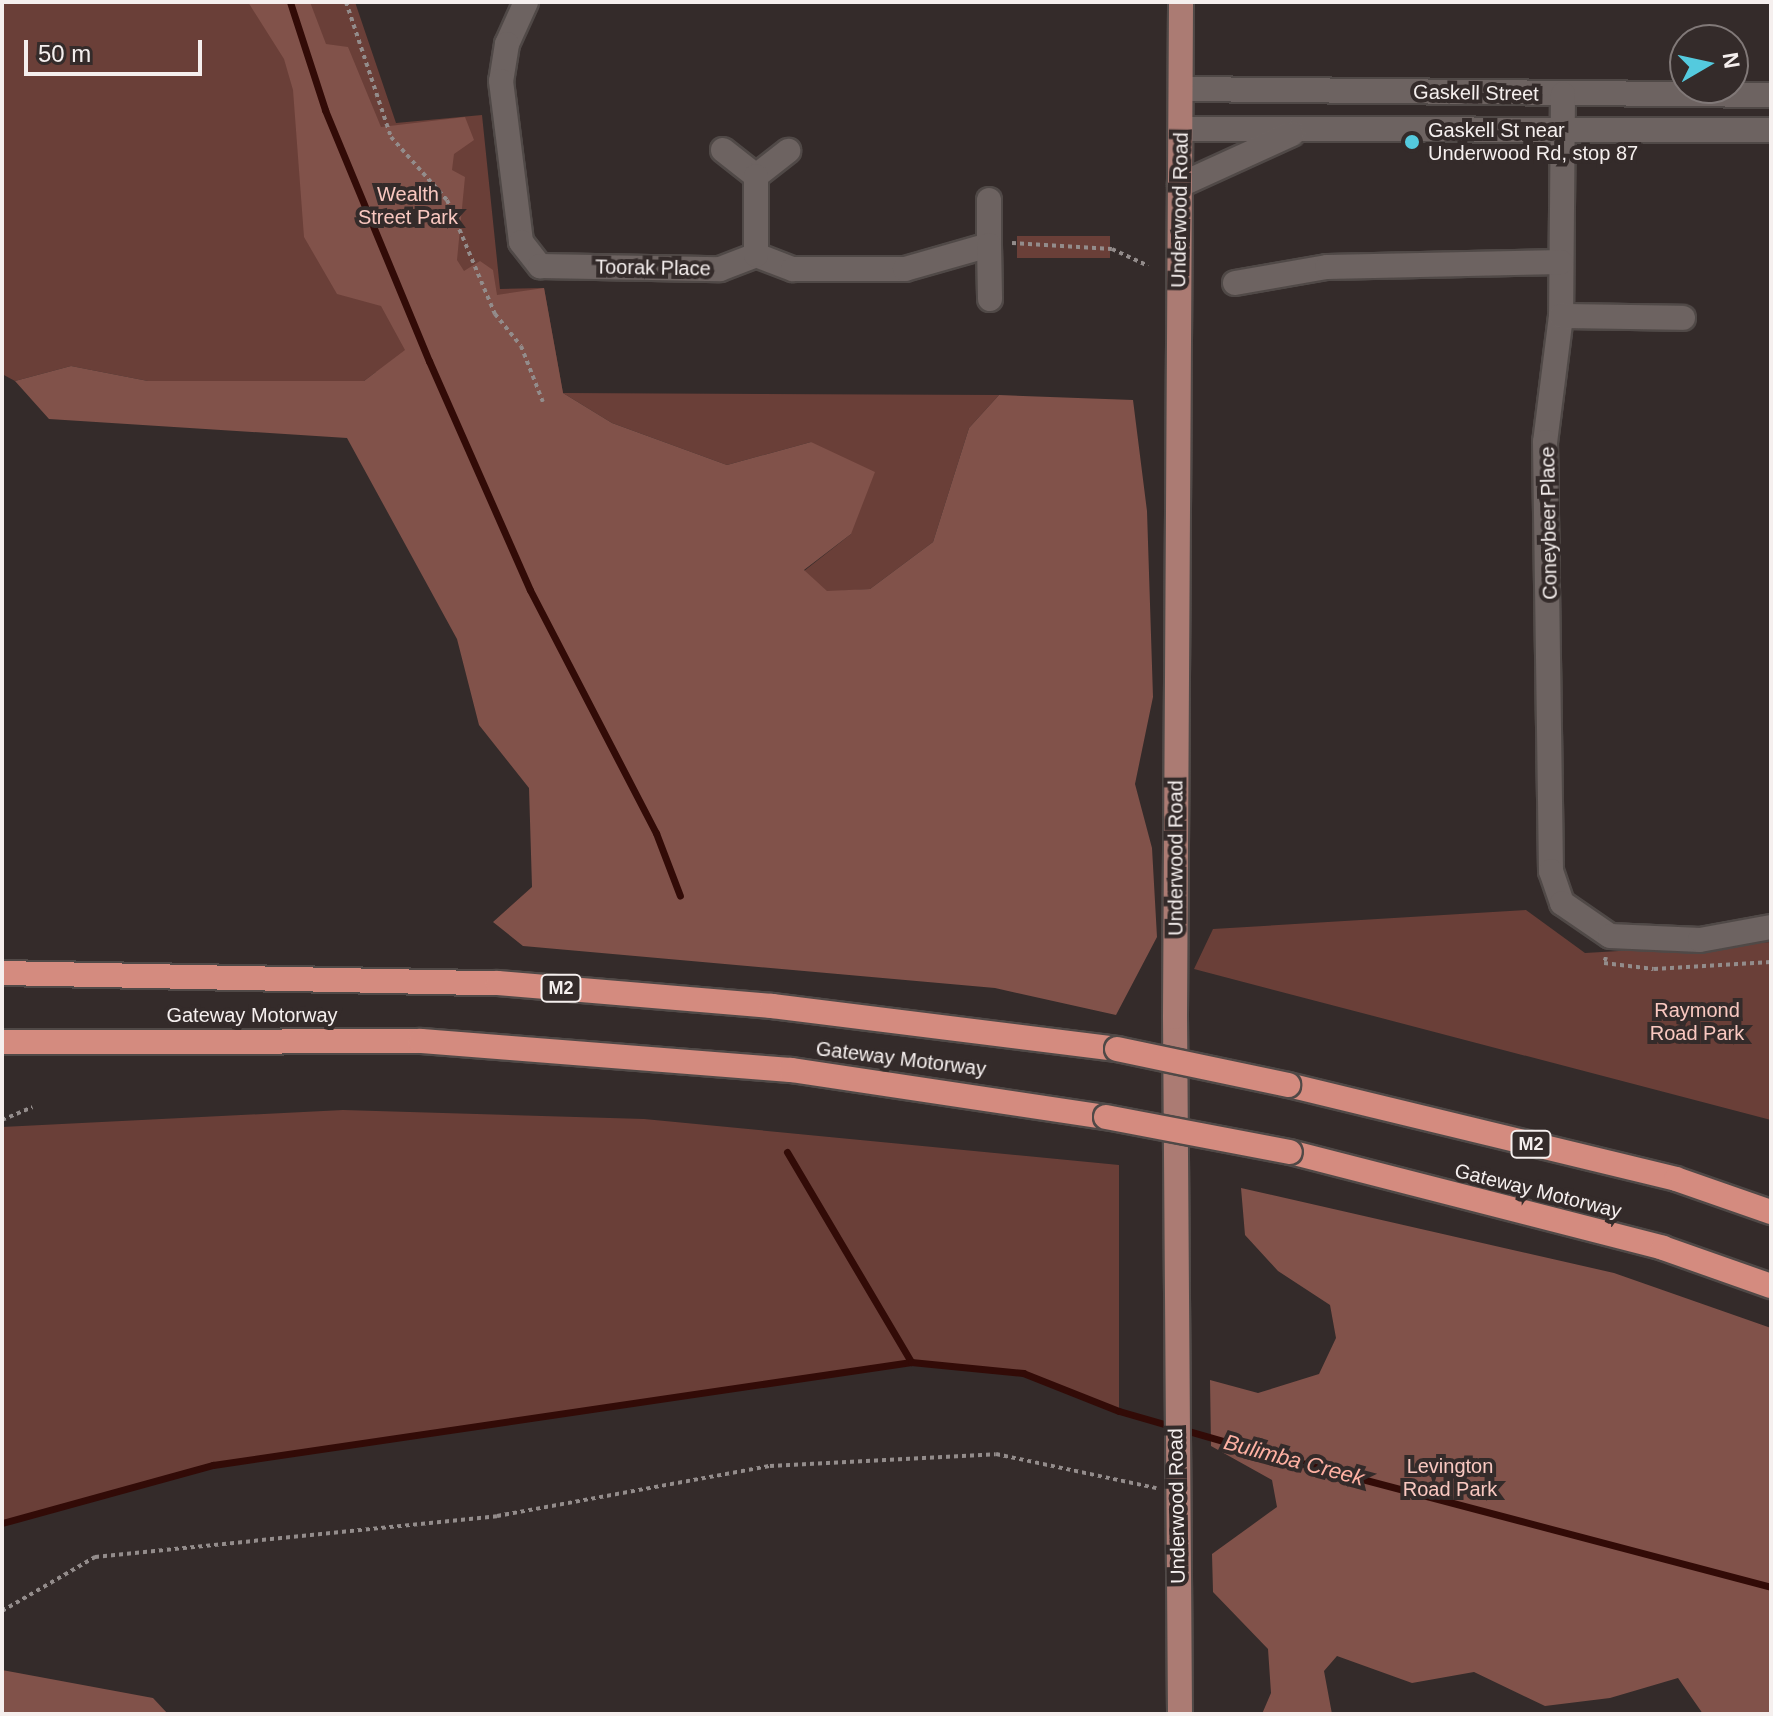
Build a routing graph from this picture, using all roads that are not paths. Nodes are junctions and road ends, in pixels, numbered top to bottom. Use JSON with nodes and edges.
{"nodes":[{"id":1,"x":526,"y":2,"type":"edge"},
{"id":2,"x":1181,"y":2,"type":"edge"},
{"id":3,"x":1181,"y":89,"type":"junction"},
{"id":4,"x":1563,"y":94,"type":"junction"},
{"id":5,"x":1771,"y":95,"type":"edge"},
{"id":6,"x":1563,"y":128,"type":"junction"},
{"id":7,"x":1181,"y":129,"type":"junction"},
{"id":8,"x":1771,"y":130,"type":"edge"},
{"id":9,"x":1298,"y":132,"type":"junction"},
{"id":10,"x":723,"y":150,"type":"dead end"},
{"id":11,"x":788,"y":151,"type":"dead end"},
{"id":12,"x":756,"y":176,"type":"junction"},
{"id":13,"x":1180,"y":185,"type":"junction"},
{"id":14,"x":989,"y":200,"type":"dead end"},
{"id":15,"x":989,"y":245,"type":"junction"},
{"id":16,"x":756,"y":255,"type":"junction"},
{"id":17,"x":1561,"y":262,"type":"junction"},
{"id":18,"x":1235,"y":283,"type":"dead end"},
{"id":19,"x":990,"y":299,"type":"dead end"},
{"id":20,"x":1561,"y":316,"type":"junction"},
{"id":21,"x":1683,"y":318,"type":"dead end"},
{"id":22,"x":1771,"y":927,"type":"edge"},
{"id":23,"x":2,"y":973,"type":"edge"},
{"id":24,"x":2,"y":1042,"type":"edge"},
{"id":25,"x":1771,"y":1212,"type":"edge"},
{"id":26,"x":1771,"y":1286,"type":"edge"},
{"id":27,"x":1180,"y":1714,"type":"edge"}],
"edges":[{"from":1,"to":16,"type":"street","name":"Toorak Place"},
{"from":2,"to":3,"type":"main road","name":"Underwood Road"},
{"from":3,"to":4,"type":"street","name":"Gaskell Street"},
{"from":3,"to":7,"type":"main road","name":"Underwood Road"},
{"from":4,"to":5,"type":"street","name":"Gaskell Street"},
{"from":4,"to":6,"type":"street","name":"Coneybeer Place"},
{"from":6,"to":8,"type":"street","name":"Gaskell Street"},
{"from":6,"to":9,"type":"street","name":"Gaskell Street"},
{"from":6,"to":17,"type":"street","name":"Coneybeer Place"},
{"from":7,"to":9,"type":"street","name":"Gaskell Street"},
{"from":7,"to":13,"type":"main road","name":"Underwood Road"},
{"from":9,"to":13,"type":"street","name":"Gaskell Street"},
{"from":10,"to":12,"type":"street"},
{"from":11,"to":12,"type":"street"},
{"from":12,"to":16,"type":"street"},
{"from":13,"to":27,"type":"main road","name":"Underwood Road"},
{"from":14,"to":15,"type":"street"},
{"from":15,"to":16,"type":"street"},
{"from":15,"to":19,"type":"street"},
{"from":17,"to":18,"type":"street"},
{"from":17,"to":20,"type":"street","name":"Coneybeer Place"},
{"from":20,"to":21,"type":"street"},
{"from":20,"to":22,"type":"street","name":"Coneybeer Place"},
{"from":23,"to":25,"type":"highway","name":"Gateway Motorway","number":"M2","bridge":true},
{"from":24,"to":26,"type":"highway","name":"Gateway Motorway","bridge":true}]}
